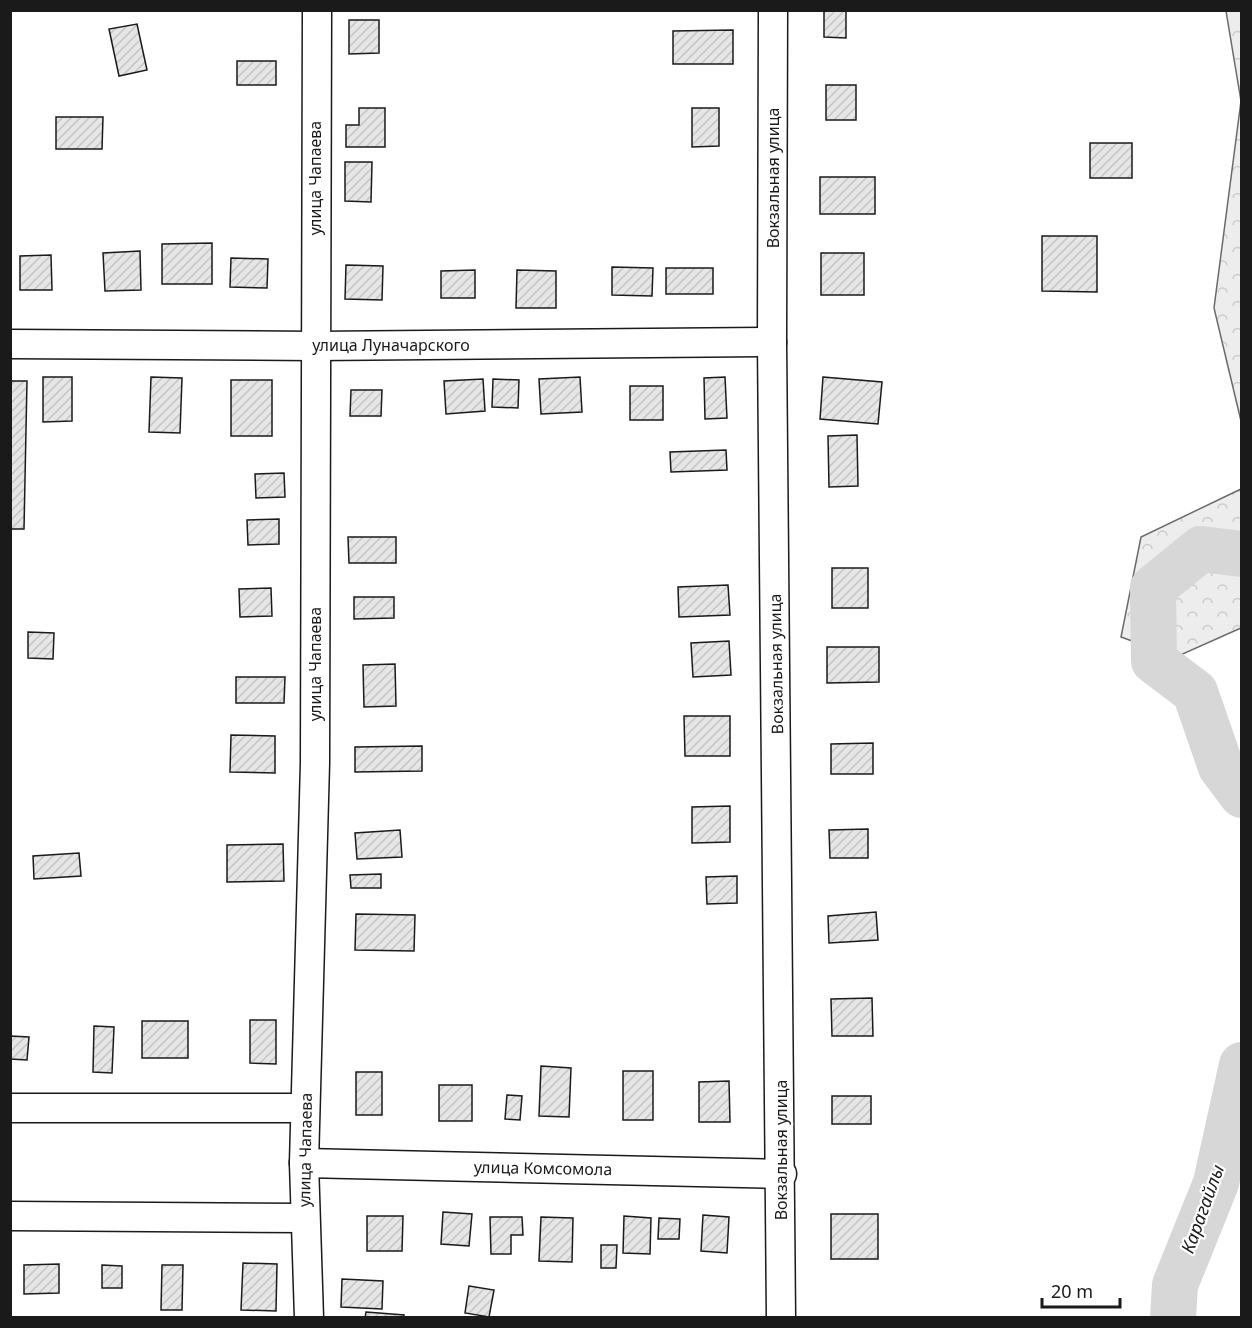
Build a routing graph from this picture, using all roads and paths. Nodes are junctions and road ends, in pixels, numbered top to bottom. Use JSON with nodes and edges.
{"nodes":[{"id":1,"x":317,"y":10,"type":"edge"},
{"id":2,"x":773,"y":10,"type":"edge"},
{"id":3,"x":772,"y":342,"type":"junction"},
{"id":4,"x":10,"y":344,"type":"edge"},
{"id":5,"x":315,"y":346,"type":"junction"},
{"id":6,"x":10,"y":1108,"type":"edge"},
{"id":7,"x":305,"y":1108,"type":"junction"},
{"id":8,"x":304,"y":1163,"type":"junction"},
{"id":9,"x":782,"y":1174,"type":"junction"},
{"id":10,"x":10,"y":1216,"type":"edge"},
{"id":11,"x":305,"y":1218,"type":"junction"},
{"id":12,"x":309,"y":1317,"type":"edge"},
{"id":13,"x":781,"y":1317,"type":"edge"}],
"edges":[{"from":1,"to":5,"type":"street","name":"улица Чапаева"},
{"from":2,"to":3,"type":"street","name":"Вокзальная улица"},
{"from":3,"to":5,"type":"street","name":"улица Луначарского"},
{"from":3,"to":9,"type":"street","name":"Вокзальная улица"},
{"from":4,"to":5,"type":"street","name":"улица Луначарского"},
{"from":5,"to":7,"type":"street","name":"улица Чапаева"},
{"from":6,"to":7,"type":"street"},
{"from":7,"to":8,"type":"street","name":"улица Чапаева"},
{"from":8,"to":9,"type":"street","name":"улица Комсомола"},
{"from":8,"to":11,"type":"street","name":"улица Чапаева"},
{"from":9,"to":13,"type":"street","name":"Вокзальная улица"},
{"from":10,"to":11,"type":"street"},
{"from":11,"to":12,"type":"street","name":"улица Чапаева"}]}
